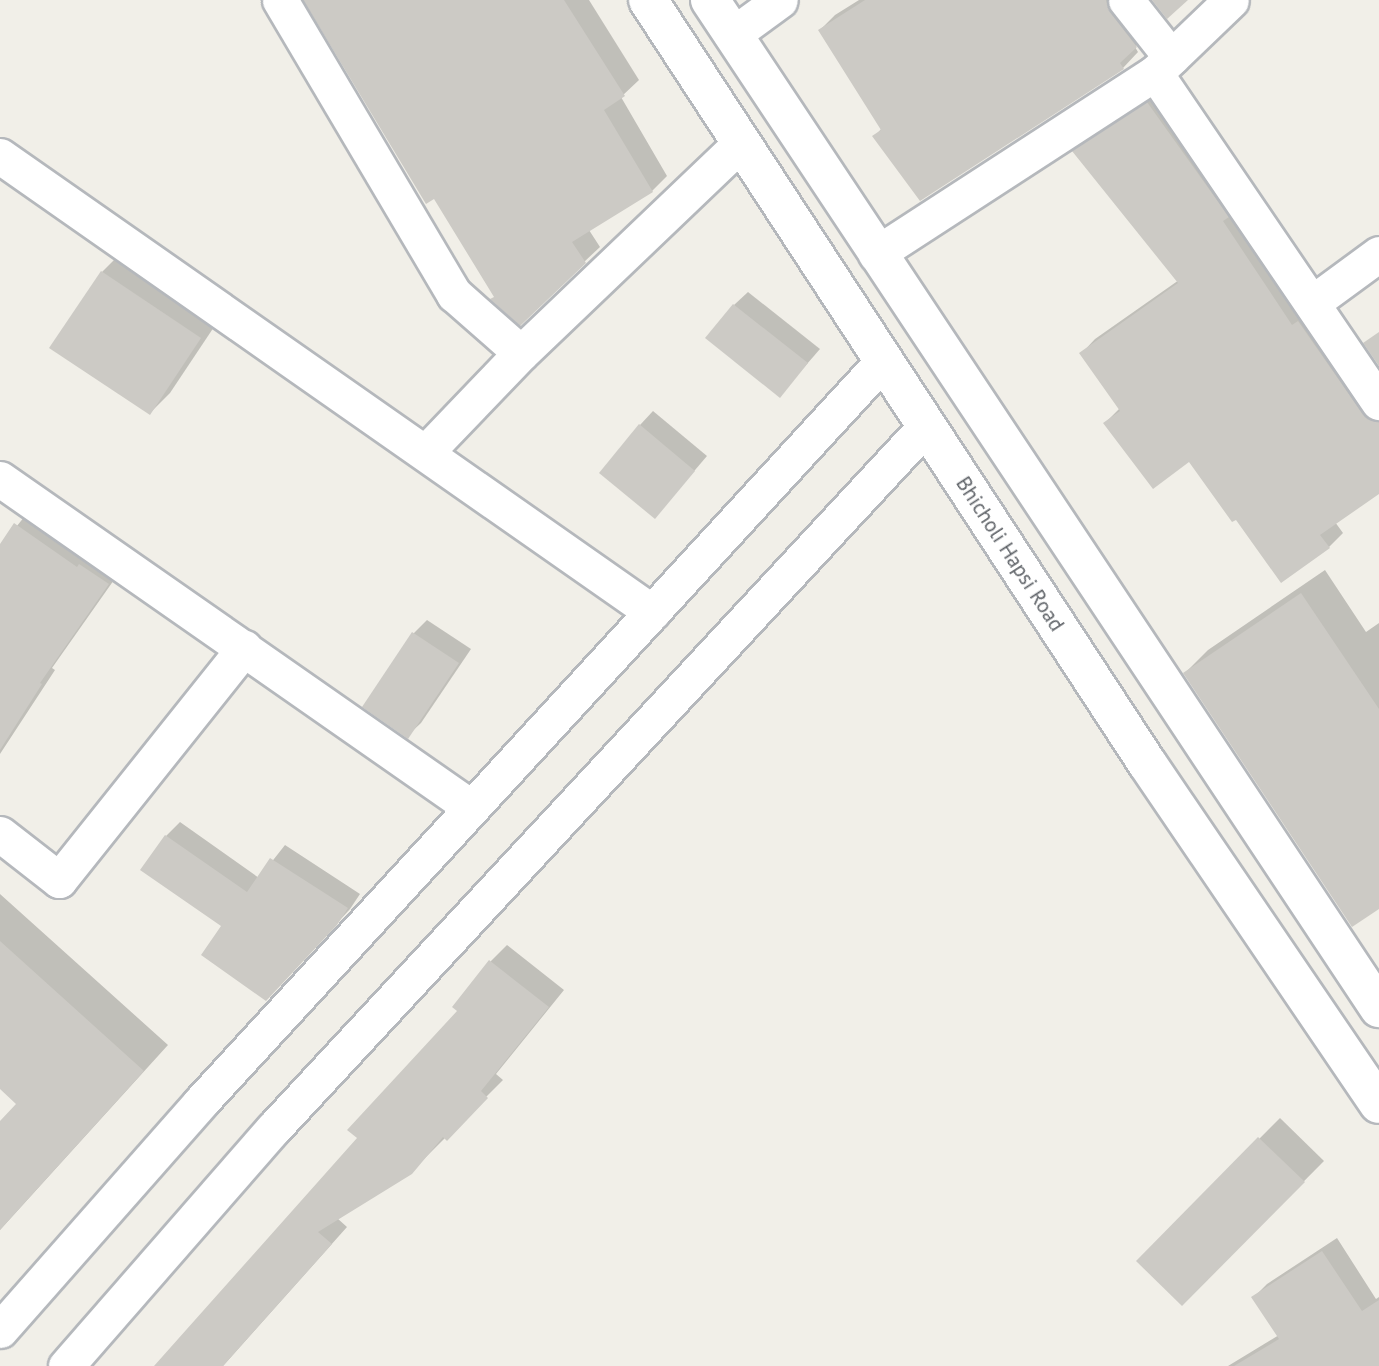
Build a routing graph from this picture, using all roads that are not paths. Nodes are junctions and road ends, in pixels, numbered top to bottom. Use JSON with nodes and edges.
{"nodes":[{"id":1,"x":280,"y":0,"type":"edge"},
{"id":2,"x":648,"y":0,"type":"edge"},
{"id":3,"x":709,"y":0,"type":"edge"},
{"id":4,"x":780,"y":0,"type":"edge"},
{"id":5,"x":1126,"y":0,"type":"edge"},
{"id":6,"x":1231,"y":0,"type":"edge"},
{"id":7,"x":732,"y":35,"type":"junction"},
{"id":8,"x":1163,"y":65,"type":"junction"},
{"id":9,"x":740,"y":144,"type":"junction"},
{"id":10,"x":0,"y":156,"type":"edge"},
{"id":11,"x":876,"y":254,"type":"junction"},
{"id":12,"x":1379,"y":254,"type":"edge"},
{"id":13,"x":1312,"y":303,"type":"junction"},
{"id":14,"x":521,"y":353,"type":"junction"},
{"id":15,"x":883,"y":361,"type":"junction"},
{"id":16,"x":1379,"y":402,"type":"edge"},
{"id":17,"x":926,"y":426,"type":"junction"},
{"id":18,"x":426,"y":452,"type":"junction"},
{"id":19,"x":0,"y":479,"type":"edge"},
{"id":20,"x":652,"y":612,"type":"junction"},
{"id":21,"x":244,"y":648,"type":"junction"},
{"id":22,"x":472,"y":808,"type":"junction"},
{"id":23,"x":0,"y":834,"type":"edge"},
{"id":24,"x":1379,"y":1008,"type":"edge"},
{"id":25,"x":1379,"y":1104,"type":"edge"},
{"id":26,"x":0,"y":1330,"type":"edge"},
{"id":27,"x":66,"y":1366,"type":"edge"}],
"edges":[{"from":1,"to":14,"type":"street"},
{"from":2,"to":9,"type":"street","name":"Bhicholi Hapsi Road"},
{"from":3,"to":7,"type":"street"},
{"from":4,"to":7,"type":"street"},
{"from":5,"to":8,"type":"street"},
{"from":6,"to":8,"type":"street"},
{"from":7,"to":11,"type":"street"},
{"from":8,"to":11,"type":"street"},
{"from":8,"to":13,"type":"street"},
{"from":9,"to":14,"type":"street"},
{"from":9,"to":15,"type":"street","name":"Bhicholi Hapsi Road"},
{"from":10,"to":18,"type":"street"},
{"from":11,"to":24,"type":"street"},
{"from":12,"to":13,"type":"street"},
{"from":13,"to":16,"type":"street"},
{"from":14,"to":18,"type":"street"},
{"from":15,"to":17,"type":"street","name":"Bhicholi Hapsi Road"},
{"from":15,"to":20,"type":"street"},
{"from":17,"to":25,"type":"street","name":"Bhicholi Hapsi Road"},
{"from":17,"to":27,"type":"street"},
{"from":18,"to":20,"type":"street"},
{"from":19,"to":21,"type":"street"},
{"from":20,"to":22,"type":"street"},
{"from":21,"to":22,"type":"street"},
{"from":21,"to":23,"type":"street"},
{"from":22,"to":26,"type":"street"}]}
